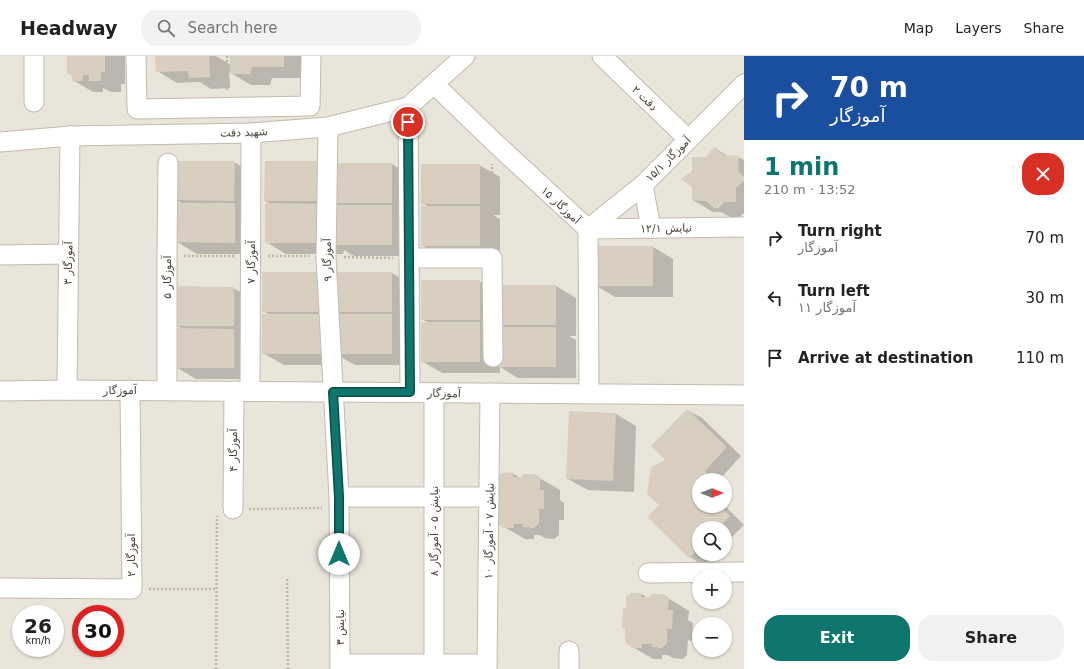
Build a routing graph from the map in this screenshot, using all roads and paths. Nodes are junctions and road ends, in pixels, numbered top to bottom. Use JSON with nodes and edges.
{"nodes":[{"id":1,"x":34,"y":56,"type":"edge"},
{"id":2,"x":136,"y":56,"type":"edge"},
{"id":3,"x":226,"y":56,"type":"edge"},
{"id":4,"x":311,"y":56,"type":"edge"},
{"id":5,"x":465,"y":56,"type":"edge"},
{"id":6,"x":602,"y":56,"type":"edge"},
{"id":7,"x":434,"y":84,"type":"junction"},
{"id":8,"x":744,"y":84,"type":"edge"},
{"id":9,"x":34,"y":102,"type":"dead end"},
{"id":10,"x":408,"y":107,"type":"junction"},
{"id":11,"x":227,"y":108,"type":"junction"},
{"id":12,"x":328,"y":127,"type":"junction"},
{"id":13,"x":252,"y":133,"type":"junction"},
{"id":14,"x":70,"y":136,"type":"junction"},
{"id":15,"x":688,"y":139,"type":"junction"},
{"id":16,"x":493,"y":141,"type":"junction"},
{"id":17,"x":0,"y":142,"type":"edge"},
{"id":18,"x":168,"y":163,"type":"dead end"},
{"id":19,"x":643,"y":184,"type":"junction"},
{"id":20,"x":744,"y":226,"type":"edge"},
{"id":21,"x":651,"y":228,"type":"junction"},
{"id":22,"x":588,"y":229,"type":"junction"},
{"id":23,"x":0,"y":254,"type":"edge"},
{"id":24,"x":68,"y":254,"type":"junction"},
{"id":25,"x":251,"y":255,"type":"junction"},
{"id":26,"x":167,"y":257,"type":"junction"},
{"id":27,"x":326,"y":257,"type":"junction"},
{"id":28,"x":409,"y":258,"type":"junction"},
{"id":29,"x":492,"y":258,"type":"junction"},
{"id":30,"x":493,"y":357,"type":"dead end"},
{"id":31,"x":67,"y":390,"type":"junction"},
{"id":32,"x":130,"y":390,"type":"junction"},
{"id":33,"x":167,"y":390,"type":"junction"},
{"id":34,"x":0,"y":391,"type":"edge"},
{"id":35,"x":242,"y":391,"type":"junction"},
{"id":36,"x":333,"y":392,"type":"junction"},
{"id":37,"x":410,"y":392,"type":"junction"},
{"id":38,"x":434,"y":393,"type":"junction"},
{"id":39,"x":490,"y":393,"type":"junction"},
{"id":40,"x":589,"y":393,"type":"junction"},
{"id":41,"x":744,"y":395,"type":"edge"},
{"id":42,"x":434,"y":497,"type":"junction"},
{"id":43,"x":489,"y":497,"type":"junction"},
{"id":44,"x":339,"y":502,"type":"junction"},
{"id":45,"x":233,"y":509,"type":"junction"},
{"id":46,"x":744,"y":572,"type":"edge"},
{"id":47,"x":648,"y":573,"type":"dead end"},
{"id":48,"x":287,"y":579,"type":"dead end"},
{"id":49,"x":0,"y":588,"type":"edge"},
{"id":50,"x":132,"y":589,"type":"junction"},
{"id":51,"x":216,"y":589,"type":"junction"},
{"id":52,"x":434,"y":666,"type":"edge"},
{"id":53,"x":487,"y":666,"type":"edge"},
{"id":54,"x":340,"y":667,"type":"edge"},
{"id":55,"x":216,"y":669,"type":"edge"},
{"id":56,"x":288,"y":669,"type":"edge"}],
"edges":[{"from":1,"to":9,"type":"street"},
{"from":2,"to":11,"type":"street"},
{"from":3,"to":11,"type":"path"},
{"from":4,"to":11,"type":"street"},
{"from":5,"to":7,"type":"street","name":"شهید دقت"},
{"from":6,"to":15,"type":"street","name":"دقت ۲"},
{"from":7,"to":10,"type":"street","name":"شهید دقت"},
{"from":7,"to":16,"type":"street","name":"آموزگار ۱۵"},
{"from":8,"to":15,"type":"street","name":"آموزگار ۱۵/۱"},
{"from":10,"to":12,"type":"street","name":"شهید دقت"},
{"from":10,"to":28,"type":"street"},
{"from":12,"to":13,"type":"street","name":"شهید دقت"},
{"from":12,"to":27,"type":"street","name":"آموزگار ۹"},
{"from":13,"to":14,"type":"street","name":"شهید دقت"},
{"from":13,"to":25,"type":"street","name":"آموزگار ۷"},
{"from":14,"to":17,"type":"street","name":"شهید دقت"},
{"from":14,"to":24,"type":"street","name":"آموزگار ۳"},
{"from":15,"to":19,"type":"street","name":"آموزگار ۱۵/۱"},
{"from":16,"to":22,"type":"street","name":"آموزگار ۱۵"},
{"from":16,"to":29,"type":"path"},
{"from":18,"to":26,"type":"street","name":"آموزگار ۵"},
{"from":19,"to":21,"type":"street"},
{"from":19,"to":22,"type":"street","name":"آموزگار ۱۵/۱"},
{"from":20,"to":21,"type":"street","name":"نیایش ۱۲/۱"},
{"from":21,"to":22,"type":"street","name":"نیایش ۱۲/۱"},
{"from":22,"to":40,"type":"street","name":"آموزگار ۱۵"},
{"from":23,"to":24,"type":"street"},
{"from":24,"to":31,"type":"street","name":"آموزگار ۳"},
{"from":25,"to":26,"type":"path"},
{"from":25,"to":27,"type":"path"},
{"from":25,"to":35,"type":"street","name":"آموزگار ۷"},
{"from":26,"to":33,"type":"street","name":"آموزگار ۵"},
{"from":27,"to":28,"type":"path"},
{"from":27,"to":36,"type":"street","name":"آموزگار ۹"},
{"from":28,"to":29,"type":"street"},
{"from":28,"to":37,"type":"street"},
{"from":29,"to":30,"type":"street"},
{"from":31,"to":32,"type":"street","name":"آموزگار"},
{"from":31,"to":34,"type":"street","name":"آموزگار"},
{"from":32,"to":33,"type":"street","name":"آموزگار"},
{"from":32,"to":50,"type":"street","name":"آموزگار ۲"},
{"from":33,"to":35,"type":"street","name":"آموزگار"},
{"from":35,"to":36,"type":"street","name":"آموزگار"},
{"from":35,"to":45,"type":"street","name":"آموزگار ۴"},
{"from":36,"to":37,"type":"street","name":"آموزگار"},
{"from":36,"to":44,"type":"street","name":"آموزگار ۹"},
{"from":37,"to":38,"type":"street","name":"آموزگار"},
{"from":38,"to":39,"type":"street","name":"آموزگار"},
{"from":38,"to":42,"type":"street","name":"نیایش ۵ - آموزگار ۸"},
{"from":39,"to":40,"type":"street","name":"آموزگار"},
{"from":39,"to":43,"type":"street","name":"نیایش ۷ - آموزگار ۱۰"},
{"from":40,"to":41,"type":"street","name":"آموزگار"},
{"from":42,"to":43,"type":"street"},
{"from":42,"to":44,"type":"street"},
{"from":42,"to":52,"type":"street","name":"نیایش ۵ - آموزگار ۸"},
{"from":43,"to":53,"type":"street","name":"نیایش ۷ - آموزگار ۱۰"},
{"from":44,"to":45,"type":"path"},
{"from":44,"to":54,"type":"street","name":"نیایش ۳"},
{"from":45,"to":51,"type":"path"},
{"from":46,"to":47,"type":"street"},
{"from":48,"to":56,"type":"path"},
{"from":49,"to":50,"type":"street","name":"آموزگار ۲"},
{"from":50,"to":51,"type":"path"},
{"from":51,"to":55,"type":"path"},
{"from":52,"to":53,"type":"street"},
{"from":52,"to":54,"type":"street"}]}
